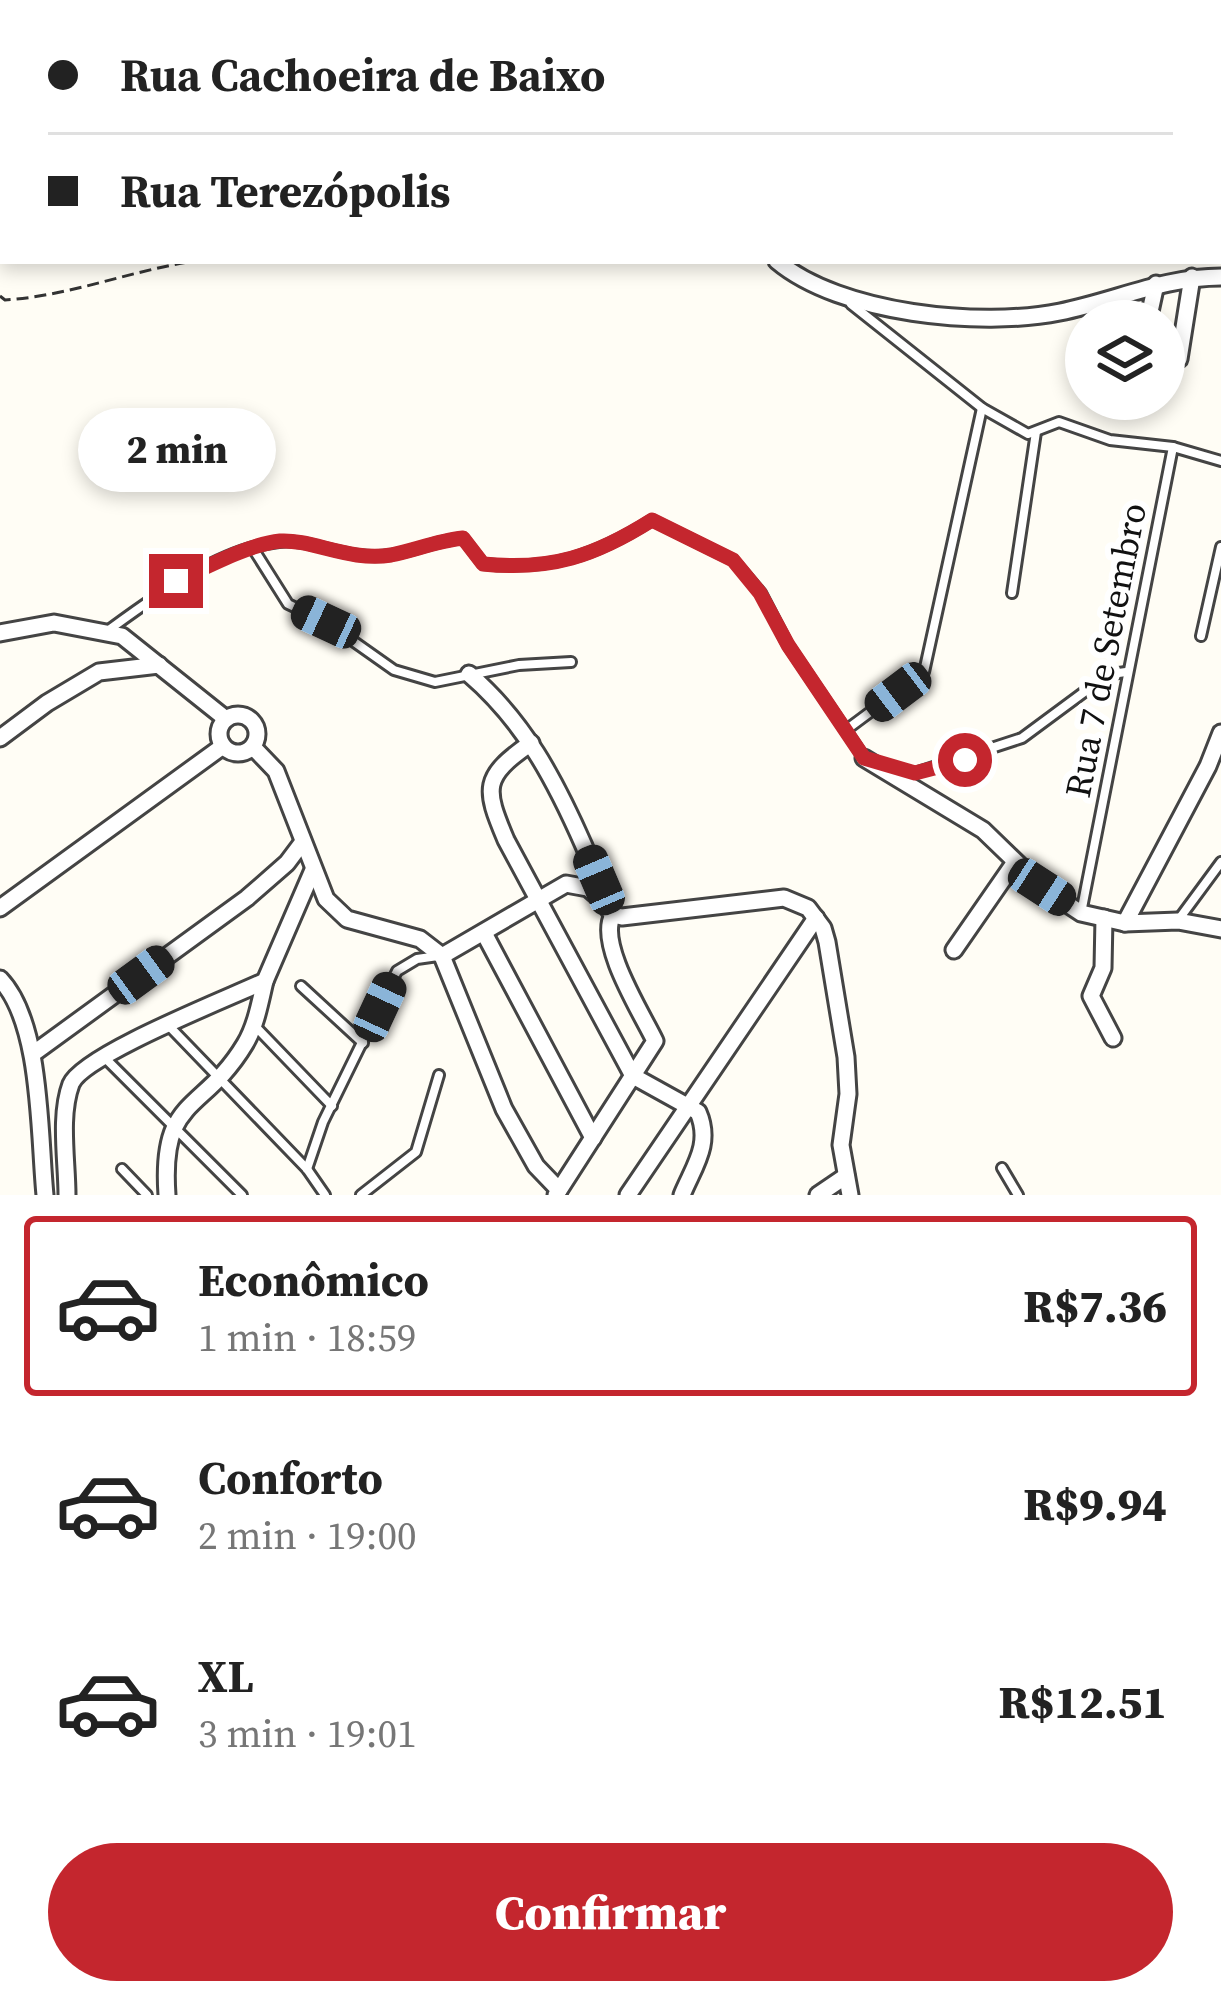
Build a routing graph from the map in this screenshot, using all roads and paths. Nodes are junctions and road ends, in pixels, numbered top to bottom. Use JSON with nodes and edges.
{"nodes":[{"id":1,"x":180,"y":264,"type":"edge"},
{"id":2,"x":781,"y":264,"type":"edge"},
{"id":3,"x":1192,"y":277,"type":"junction"},
{"id":4,"x":1221,"y":277,"type":"edge"},
{"id":5,"x":1156,"y":284,"type":"junction"},
{"id":6,"x":841,"y":295,"type":"junction"},
{"id":7,"x":0,"y":296,"type":"edge"},
{"id":8,"x":1153,"y":300,"type":"edge"},
{"id":9,"x":1185,"y":321,"type":"edge"},
{"id":10,"x":982,"y":408,"type":"junction"},
{"id":11,"x":1036,"y":431,"type":"junction"},
{"id":12,"x":1173,"y":447,"type":"junction"},
{"id":13,"x":1221,"y":461,"type":"edge"},
{"id":14,"x":1221,"y":547,"type":"edge"},
{"id":15,"x":254,"y":550,"type":"junction"},
{"id":16,"x":1012,"y":593,"type":"dead end"},
{"id":17,"x":106,"y":632,"type":"junction"},
{"id":18,"x":0,"y":633,"type":"edge"},
{"id":19,"x":1201,"y":636,"type":"dead end"},
{"id":20,"x":571,"y":662,"type":"dead end"},
{"id":21,"x":159,"y":665,"type":"junction"},
{"id":22,"x":1126,"y":672,"type":"junction"},
{"id":23,"x":469,"y":674,"type":"junction"},
{"id":24,"x":226,"y":719,"type":"junction"},
{"id":25,"x":846,"y":730,"type":"junction"},
{"id":26,"x":1221,"y":733,"type":"edge"},
{"id":27,"x":0,"y":738,"type":"edge"},
{"id":28,"x":531,"y":743,"type":"junction"},
{"id":29,"x":223,"y":746,"type":"junction"},
{"id":30,"x":253,"y":746,"type":"junction"},
{"id":31,"x":864,"y":758,"type":"junction"},
{"id":32,"x":302,"y":843,"type":"junction"},
{"id":33,"x":1015,"y":862,"type":"junction"},
{"id":34,"x":1221,"y":862,"type":"edge"},
{"id":35,"x":313,"y":870,"type":"junction"},
{"id":36,"x":538,"y":897,"type":"junction"},
{"id":37,"x":602,"y":900,"type":"junction"},
{"id":38,"x":0,"y":908,"type":"edge"},
{"id":39,"x":1081,"y":913,"type":"junction"},
{"id":40,"x":613,"y":915,"type":"junction"},
{"id":41,"x":816,"y":917,"type":"junction"},
{"id":42,"x":1104,"y":918,"type":"junction"},
{"id":43,"x":1178,"y":921,"type":"junction"},
{"id":44,"x":1125,"y":923,"type":"junction"},
{"id":45,"x":1221,"y":929,"type":"edge"},
{"id":46,"x":484,"y":933,"type":"junction"},
{"id":47,"x":954,"y":950,"type":"dead end"},
{"id":48,"x":442,"y":956,"type":"junction"},
{"id":49,"x":0,"y":979,"type":"edge"},
{"id":50,"x":265,"y":981,"type":"junction"},
{"id":51,"x":301,"y":986,"type":"dead end"},
{"id":52,"x":254,"y":1024,"type":"junction"},
{"id":53,"x":169,"y":1026,"type":"junction"},
{"id":54,"x":1113,"y":1038,"type":"dead end"},
{"id":55,"x":363,"y":1043,"type":"junction"},
{"id":56,"x":34,"y":1053,"type":"junction"},
{"id":57,"x":101,"y":1054,"type":"junction"},
{"id":58,"x":439,"y":1075,"type":"dead end"},
{"id":59,"x":219,"y":1076,"type":"junction"},
{"id":60,"x":633,"y":1076,"type":"junction"},
{"id":61,"x":332,"y":1106,"type":"junction"},
{"id":62,"x":689,"y":1106,"type":"junction"},
{"id":63,"x":173,"y":1124,"type":"junction"},
{"id":64,"x":592,"y":1138,"type":"junction"},
{"id":65,"x":307,"y":1168,"type":"junction"},
{"id":66,"x":1002,"y":1168,"type":"dead end"},
{"id":67,"x":122,"y":1169,"type":"dead end"},
{"id":68,"x":847,"y":1175,"type":"junction"},
{"id":69,"x":558,"y":1192,"type":"edge"},
{"id":70,"x":45,"y":1195,"type":"edge"},
{"id":71,"x":67,"y":1195,"type":"edge"},
{"id":72,"x":147,"y":1195,"type":"edge"},
{"id":73,"x":167,"y":1195,"type":"edge"},
{"id":74,"x":242,"y":1195,"type":"edge"},
{"id":75,"x":326,"y":1195,"type":"edge"},
{"id":76,"x":361,"y":1195,"type":"edge"},
{"id":77,"x":628,"y":1195,"type":"edge"},
{"id":78,"x":682,"y":1195,"type":"edge"},
{"id":79,"x":818,"y":1195,"type":"edge"},
{"id":80,"x":850,"y":1195,"type":"edge"},
{"id":81,"x":1018,"y":1195,"type":"edge"}],
"edges":[{"from":1,"to":7,"type":"path"},
{"from":2,"to":6,"type":"street"},
{"from":3,"to":4,"type":"street"},
{"from":3,"to":5,"type":"street"},
{"from":3,"to":9,"type":"street"},
{"from":5,"to":6,"type":"street"},
{"from":5,"to":8,"type":"street"},
{"from":6,"to":10,"type":"lane"},
{"from":10,"to":11,"type":"lane"},
{"from":10,"to":25,"type":"lane"},
{"from":11,"to":12,"type":"lane"},
{"from":11,"to":16,"type":"lane"},
{"from":12,"to":13,"type":"lane"},
{"from":12,"to":22,"type":"lane","name":"Rua 7 de Setembro"},
{"from":14,"to":19,"type":"lane"},
{"from":15,"to":17,"type":"lane"},
{"from":15,"to":23,"type":"lane"},
{"from":15,"to":25,"type":"lane"},
{"from":17,"to":18,"type":"street"},
{"from":17,"to":21,"type":"street"},
{"from":20,"to":23,"type":"lane"},
{"from":21,"to":24,"type":"street"},
{"from":21,"to":27,"type":"street"},
{"from":22,"to":31,"type":"lane"},
{"from":22,"to":39,"type":"lane","name":"Rua 7 de Setembro"},
{"from":23,"to":28,"type":"street"},
{"from":24,"to":29,"type":"street"},
{"from":24,"to":30,"type":"street"},
{"from":25,"to":31,"type":"lane"},
{"from":26,"to":44,"type":"street"},
{"from":28,"to":36,"type":"street"},
{"from":28,"to":37,"type":"street"},
{"from":29,"to":30,"type":"street"},
{"from":29,"to":38,"type":"street"},
{"from":30,"to":32,"type":"street"},
{"from":31,"to":33,"type":"street"},
{"from":32,"to":35,"type":"street"},
{"from":32,"to":56,"type":"street"},
{"from":33,"to":39,"type":"street"},
{"from":33,"to":47,"type":"street"},
{"from":34,"to":43,"type":"lane"},
{"from":35,"to":48,"type":"street"},
{"from":35,"to":50,"type":"street"},
{"from":36,"to":37,"type":"street"},
{"from":36,"to":46,"type":"street"},
{"from":36,"to":60,"type":"street"},
{"from":37,"to":40,"type":"street"},
{"from":39,"to":42,"type":"street"},
{"from":40,"to":41,"type":"street"},
{"from":40,"to":60,"type":"street"},
{"from":41,"to":62,"type":"street"},
{"from":41,"to":68,"type":"street"},
{"from":42,"to":44,"type":"street"},
{"from":42,"to":54,"type":"street"},
{"from":43,"to":44,"type":"street"},
{"from":43,"to":45,"type":"street"},
{"from":46,"to":48,"type":"street"},
{"from":46,"to":64,"type":"street"},
{"from":48,"to":55,"type":"lane"},
{"from":48,"to":69,"type":"street"},
{"from":49,"to":56,"type":"street"},
{"from":50,"to":52,"type":"street"},
{"from":50,"to":53,"type":"street"},
{"from":51,"to":55,"type":"lane"},
{"from":52,"to":59,"type":"street"},
{"from":52,"to":61,"type":"lane"},
{"from":53,"to":57,"type":"street"},
{"from":53,"to":59,"type":"lane"},
{"from":55,"to":61,"type":"lane"},
{"from":56,"to":70,"type":"street"},
{"from":57,"to":63,"type":"lane"},
{"from":57,"to":71,"type":"street"},
{"from":58,"to":76,"type":"lane"},
{"from":59,"to":63,"type":"street"},
{"from":59,"to":65,"type":"lane"},
{"from":60,"to":62,"type":"street"},
{"from":60,"to":64,"type":"street"},
{"from":61,"to":65,"type":"lane"},
{"from":62,"to":77,"type":"street"},
{"from":62,"to":78,"type":"street"},
{"from":63,"to":73,"type":"street"},
{"from":63,"to":74,"type":"lane"},
{"from":64,"to":69,"type":"street"},
{"from":65,"to":75,"type":"lane"},
{"from":66,"to":81,"type":"lane"},
{"from":67,"to":72,"type":"lane"},
{"from":68,"to":79,"type":"street"},
{"from":68,"to":80,"type":"street"}]}
